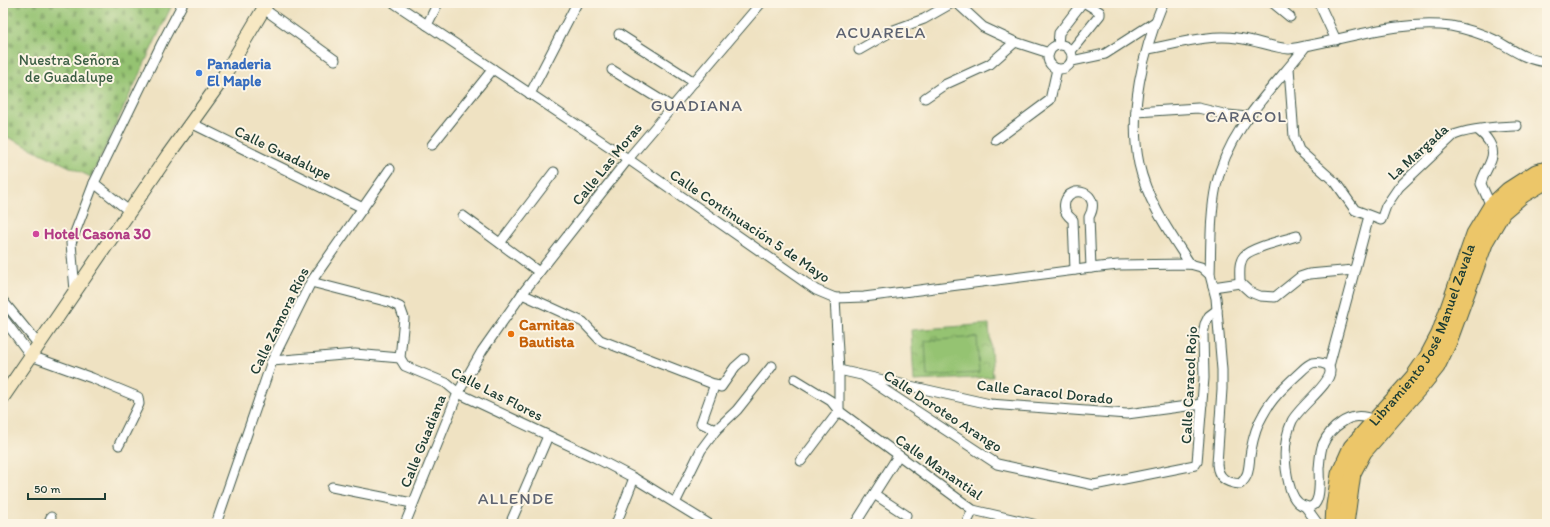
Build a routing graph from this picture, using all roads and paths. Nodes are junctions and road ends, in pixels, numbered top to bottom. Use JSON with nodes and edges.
{"nodes":[{"id":1,"x":183,"y":3,"type":"edge"},
{"id":2,"x":394,"y":3,"type":"edge"},
{"id":3,"x":438,"y":3,"type":"edge"},
{"id":4,"x":577,"y":3,"type":"edge"},
{"id":5,"x":761,"y":3,"type":"edge"},
{"id":6,"x":954,"y":3,"type":"edge"},
{"id":7,"x":1082,"y":3,"type":"edge"},
{"id":8,"x":1086,"y":3,"type":"edge"},
{"id":9,"x":1163,"y":3,"type":"edge"},
{"id":10,"x":1274,"y":3,"type":"edge"},
{"id":11,"x":1319,"y":3,"type":"edge"},
{"id":12,"x":265,"y":6,"type":"edge"},
{"id":13,"x":1290,"y":17,"type":"dead end"},
{"id":14,"x":1155,"y":22,"type":"junction"},
{"id":15,"x":427,"y":25,"type":"junction"},
{"id":16,"x":619,"y":34,"type":"dead end"},
{"id":17,"x":1336,"y":40,"type":"junction"},
{"id":18,"x":1015,"y":42,"type":"junction"},
{"id":19,"x":1058,"y":45,"type":"junction"},
{"id":20,"x":1306,"y":46,"type":"junction"},
{"id":21,"x":1148,"y":49,"type":"junction"},
{"id":22,"x":859,"y":50,"type":"dead end"},
{"id":23,"x":1071,"y":51,"type":"junction"},
{"id":24,"x":1049,"y":53,"type":"junction"},
{"id":25,"x":335,"y":60,"type":"dead end"},
{"id":26,"x":1072,"y":60,"type":"junction"},
{"id":27,"x":1547,"y":62,"type":"edge"},
{"id":28,"x":1289,"y":68,"type":"junction"},
{"id":29,"x":493,"y":69,"type":"junction"},
{"id":30,"x":1057,"y":69,"type":"junction"},
{"id":31,"x":612,"y":70,"type":"dead end"},
{"id":32,"x":694,"y":82,"type":"junction"},
{"id":33,"x":530,"y":94,"type":"junction"},
{"id":34,"x":925,"y":98,"type":"dead end"},
{"id":35,"x":672,"y":107,"type":"junction"},
{"id":36,"x":1136,"y":112,"type":"junction"},
{"id":37,"x":1247,"y":117,"type":"junction"},
{"id":38,"x":191,"y":123,"type":"junction"},
{"id":39,"x":1517,"y":126,"type":"dead end"},
{"id":40,"x":1478,"y":130,"type":"junction"},
{"id":41,"x":996,"y":140,"type":"dead end"},
{"id":42,"x":432,"y":145,"type":"dead end"},
{"id":43,"x":628,"y":159,"type":"junction"},
{"id":44,"x":390,"y":169,"type":"dead end"},
{"id":45,"x":1547,"y":169,"type":"edge"},
{"id":46,"x":554,"y":172,"type":"dead end"},
{"id":47,"x":1547,"y":181,"type":"edge"},
{"id":48,"x":94,"y":183,"type":"junction"},
{"id":49,"x":1491,"y":206,"type":"junction"},
{"id":50,"x":363,"y":208,"type":"junction"},
{"id":51,"x":129,"y":211,"type":"junction"},
{"id":52,"x":463,"y":216,"type":"dead end"},
{"id":53,"x":1369,"y":216,"type":"junction"},
{"id":54,"x":1297,"y":236,"type":"dead end"},
{"id":55,"x":500,"y":243,"type":"junction"},
{"id":56,"x":1190,"y":264,"type":"junction"},
{"id":57,"x":1091,"y":268,"type":"junction"},
{"id":58,"x":1075,"y":270,"type":"junction"},
{"id":59,"x":1354,"y":270,"type":"junction"},
{"id":60,"x":540,"y":272,"type":"junction"},
{"id":61,"x":1210,"y":274,"type":"junction"},
{"id":62,"x":311,"y":282,"type":"junction"},
{"id":63,"x":1240,"y":283,"type":"junction"},
{"id":64,"x":1213,"y":287,"type":"junction"},
{"id":65,"x":75,"y":290,"type":"junction"},
{"id":66,"x":522,"y":294,"type":"junction"},
{"id":67,"x":835,"y":298,"type":"junction"},
{"id":68,"x":3,"y":301,"type":"edge"},
{"id":69,"x":1217,"y":310,"type":"junction"},
{"id":70,"x":3,"y":318,"type":"edge"},
{"id":71,"x":39,"y":344,"type":"junction"},
{"id":72,"x":31,"y":356,"type":"junction"},
{"id":73,"x":400,"y":358,"type":"junction"},
{"id":74,"x":744,"y":359,"type":"dead end"},
{"id":75,"x":272,"y":361,"type":"junction"},
{"id":76,"x":772,"y":366,"type":"dead end"},
{"id":77,"x":1329,"y":366,"type":"junction"},
{"id":78,"x":839,"y":370,"type":"junction"},
{"id":79,"x":865,"y":377,"type":"junction"},
{"id":80,"x":795,"y":379,"type":"dead end"},
{"id":81,"x":718,"y":386,"type":"junction"},
{"id":82,"x":458,"y":393,"type":"junction"},
{"id":83,"x":3,"y":397,"type":"edge"},
{"id":84,"x":1202,"y":404,"type":"junction"},
{"id":85,"x":838,"y":411,"type":"junction"},
{"id":86,"x":1375,"y":420,"type":"junction"},
{"id":87,"x":716,"y":430,"type":"junction"},
{"id":88,"x":548,"y":436,"type":"junction"},
{"id":89,"x":119,"y":445,"type":"dead end"},
{"id":90,"x":898,"y":456,"type":"junction"},
{"id":91,"x":801,"y":461,"type":"dead end"},
{"id":92,"x":1195,"y":465,"type":"joint"},
{"id":93,"x":634,"y":478,"type":"junction"},
{"id":94,"x":332,"y":487,"type":"dead end"},
{"id":95,"x":874,"y":494,"type":"junction"},
{"id":96,"x":412,"y":503,"type":"junction"},
{"id":97,"x":675,"y":503,"type":"junction"},
{"id":98,"x":1305,"y":506,"type":"junction"},
{"id":99,"x":973,"y":510,"type":"junction"},
{"id":100,"x":906,"y":515,"type":"dead end"},
{"id":101,"x":216,"y":524,"type":"edge"},
{"id":102,"x":405,"y":524,"type":"edge"},
{"id":103,"x":510,"y":524,"type":"edge"},
{"id":104,"x":616,"y":524,"type":"edge"},
{"id":105,"x":709,"y":524,"type":"edge"},
{"id":106,"x":855,"y":524,"type":"edge"},
{"id":107,"x":966,"y":524,"type":"edge"},
{"id":108,"x":1033,"y":524,"type":"edge"},
{"id":109,"x":1318,"y":524,"type":"edge"},
{"id":110,"x":1332,"y":524,"type":"edge"},
{"id":111,"x":1346,"y":524,"type":"edge"}],
"edges":[{"from":1,"to":48,"type":"street"},
{"from":2,"to":15,"type":"street","name":"Calle Continuación 5 de Mayo"},
{"from":3,"to":15,"type":"street"},
{"from":4,"to":33,"type":"street"},
{"from":5,"to":32,"type":"street","name":"Calle Las Moras"},
{"from":6,"to":18,"type":"street"},
{"from":6,"to":22,"type":"street"},
{"from":7,"to":19,"type":"street"},
{"from":8,"to":23,"type":"street"},
{"from":9,"to":14,"type":"street"},
{"from":10,"to":13,"type":"street"},
{"from":11,"to":17,"type":"street"},
{"from":12,"to":25,"type":"street"},
{"from":12,"to":38,"type":"main road"},
{"from":14,"to":21,"type":"street"},
{"from":14,"to":26,"type":"street"},
{"from":15,"to":29,"type":"street","name":"Calle Continuación 5 de Mayo"},
{"from":16,"to":32,"type":"street"},
{"from":17,"to":20,"type":"street"},
{"from":17,"to":27,"type":"street"},
{"from":18,"to":24,"type":"street"},
{"from":18,"to":34,"type":"street"},
{"from":19,"to":23,"type":"street"},
{"from":19,"to":24,"type":"street"},
{"from":20,"to":21,"type":"street"},
{"from":20,"to":28,"type":"street"},
{"from":21,"to":36,"type":"street"},
{"from":23,"to":26,"type":"street"},
{"from":24,"to":30,"type":"street"},
{"from":26,"to":30,"type":"street"},
{"from":28,"to":37,"type":"street"},
{"from":28,"to":53,"type":"street"},
{"from":29,"to":33,"type":"street","name":"Calle Continuación 5 de Mayo"},
{"from":29,"to":42,"type":"street"},
{"from":30,"to":41,"type":"street"},
{"from":31,"to":35,"type":"street"},
{"from":32,"to":35,"type":"street","name":"Calle Las Moras"},
{"from":33,"to":43,"type":"street","name":"Calle Continuación 5 de Mayo"},
{"from":35,"to":43,"type":"street","name":"Calle Las Moras"},
{"from":36,"to":37,"type":"street"},
{"from":36,"to":56,"type":"street"},
{"from":37,"to":61,"type":"street"},
{"from":38,"to":50,"type":"street","name":"Calle Guadalupe"},
{"from":38,"to":51,"type":"main road"},
{"from":39,"to":40,"type":"street","name":"La Margada"},
{"from":40,"to":49,"type":"street"},
{"from":40,"to":53,"type":"street","name":"La Margada"},
{"from":43,"to":60,"type":"street","name":"Calle Las Moras"},
{"from":43,"to":67,"type":"street","name":"Calle Continuación 5 de Mayo"},
{"from":44,"to":50,"type":"street","name":"Calle Zamora Ríos"},
{"from":45,"to":49,"type":"main road","name":"Libramiento José Manuel Zavala"},
{"from":46,"to":55,"type":"street"},
{"from":47,"to":111,"type":"main road","name":"Libramiento José Manuel Zavala"},
{"from":48,"to":51,"type":"street"},
{"from":48,"to":65,"type":"street"},
{"from":49,"to":86,"type":"main road","name":"Libramiento José Manuel Zavala"},
{"from":50,"to":62,"type":"street","name":"Calle Zamora Ríos"},
{"from":51,"to":65,"type":"main road"},
{"from":52,"to":55,"type":"street"},
{"from":53,"to":59,"type":"street"},
{"from":54,"to":63,"type":"street"},
{"from":55,"to":60,"type":"street"},
{"from":56,"to":57,"type":"street","name":"Calle Continuación 5 de Mayo"},
{"from":56,"to":61,"type":"street"},
{"from":57,"to":58,"type":"street","name":"Calle Continuación 5 de Mayo"},
{"from":57,"to":58,"type":"street"},
{"from":58,"to":67,"type":"street","name":"Calle Continuación 5 de Mayo"},
{"from":59,"to":63,"type":"street"},
{"from":59,"to":77,"type":"street"},
{"from":60,"to":66,"type":"street","name":"Calle Guadiana"},
{"from":61,"to":64,"type":"street"},
{"from":62,"to":73,"type":"street"},
{"from":62,"to":75,"type":"street","name":"Calle Zamora Ríos"},
{"from":63,"to":64,"type":"street"},
{"from":64,"to":69,"type":"street"},
{"from":65,"to":71,"type":"main road"},
{"from":66,"to":81,"type":"street"},
{"from":66,"to":82,"type":"street","name":"Calle Guadiana"},
{"from":67,"to":78,"type":"street"},
{"from":68,"to":71,"type":"street"},
{"from":69,"to":77,"type":"street"},
{"from":69,"to":84,"type":"street","name":"Calle Caracol Rojo"},
{"from":70,"to":72,"type":"street"},
{"from":71,"to":72,"type":"main road"},
{"from":72,"to":83,"type":"main road"},
{"from":72,"to":89,"type":"street"},
{"from":73,"to":75,"type":"street"},
{"from":73,"to":82,"type":"street","name":"Calle Las Flores"},
{"from":74,"to":81,"type":"street"},
{"from":75,"to":101,"type":"street","name":"Calle Zamora Ríos"},
{"from":76,"to":87,"type":"street"},
{"from":77,"to":98,"type":"street"},
{"from":78,"to":79,"type":"street","name":"Calle Caracol Dorado"},
{"from":78,"to":85,"type":"street"},
{"from":79,"to":84,"type":"street","name":"Calle Caracol Dorado"},
{"from":79,"to":92,"type":"street","name":"Calle Doroteo Arango"},
{"from":80,"to":85,"type":"street","name":"Calle Manantial"},
{"from":81,"to":87,"type":"street"},
{"from":82,"to":88,"type":"street","name":"Calle Las Flores"},
{"from":82,"to":96,"type":"street","name":"Calle Guadiana"},
{"from":84,"to":92,"type":"street","name":"Calle Caracol Rojo"},
{"from":85,"to":90,"type":"street","name":"Calle Manantial"},
{"from":85,"to":91,"type":"street"},
{"from":86,"to":98,"type":"street"},
{"from":86,"to":110,"type":"main road","name":"Libramiento José Manuel Zavala"},
{"from":87,"to":97,"type":"street"},
{"from":88,"to":93,"type":"street","name":"Calle Las Flores"},
{"from":88,"to":103,"type":"street"},
{"from":90,"to":95,"type":"street"},
{"from":90,"to":99,"type":"street","name":"Calle Manantial"},
{"from":93,"to":97,"type":"street","name":"Calle Las Flores"},
{"from":93,"to":104,"type":"street"},
{"from":94,"to":96,"type":"street"},
{"from":95,"to":100,"type":"street"},
{"from":95,"to":106,"type":"street"},
{"from":96,"to":102,"type":"street","name":"Calle Guadiana"},
{"from":97,"to":105,"type":"street","name":"Calle Las Flores"},
{"from":98,"to":109,"type":"street"},
{"from":99,"to":107,"type":"street"},
{"from":99,"to":108,"type":"street","name":"Calle Manantial"}]}
